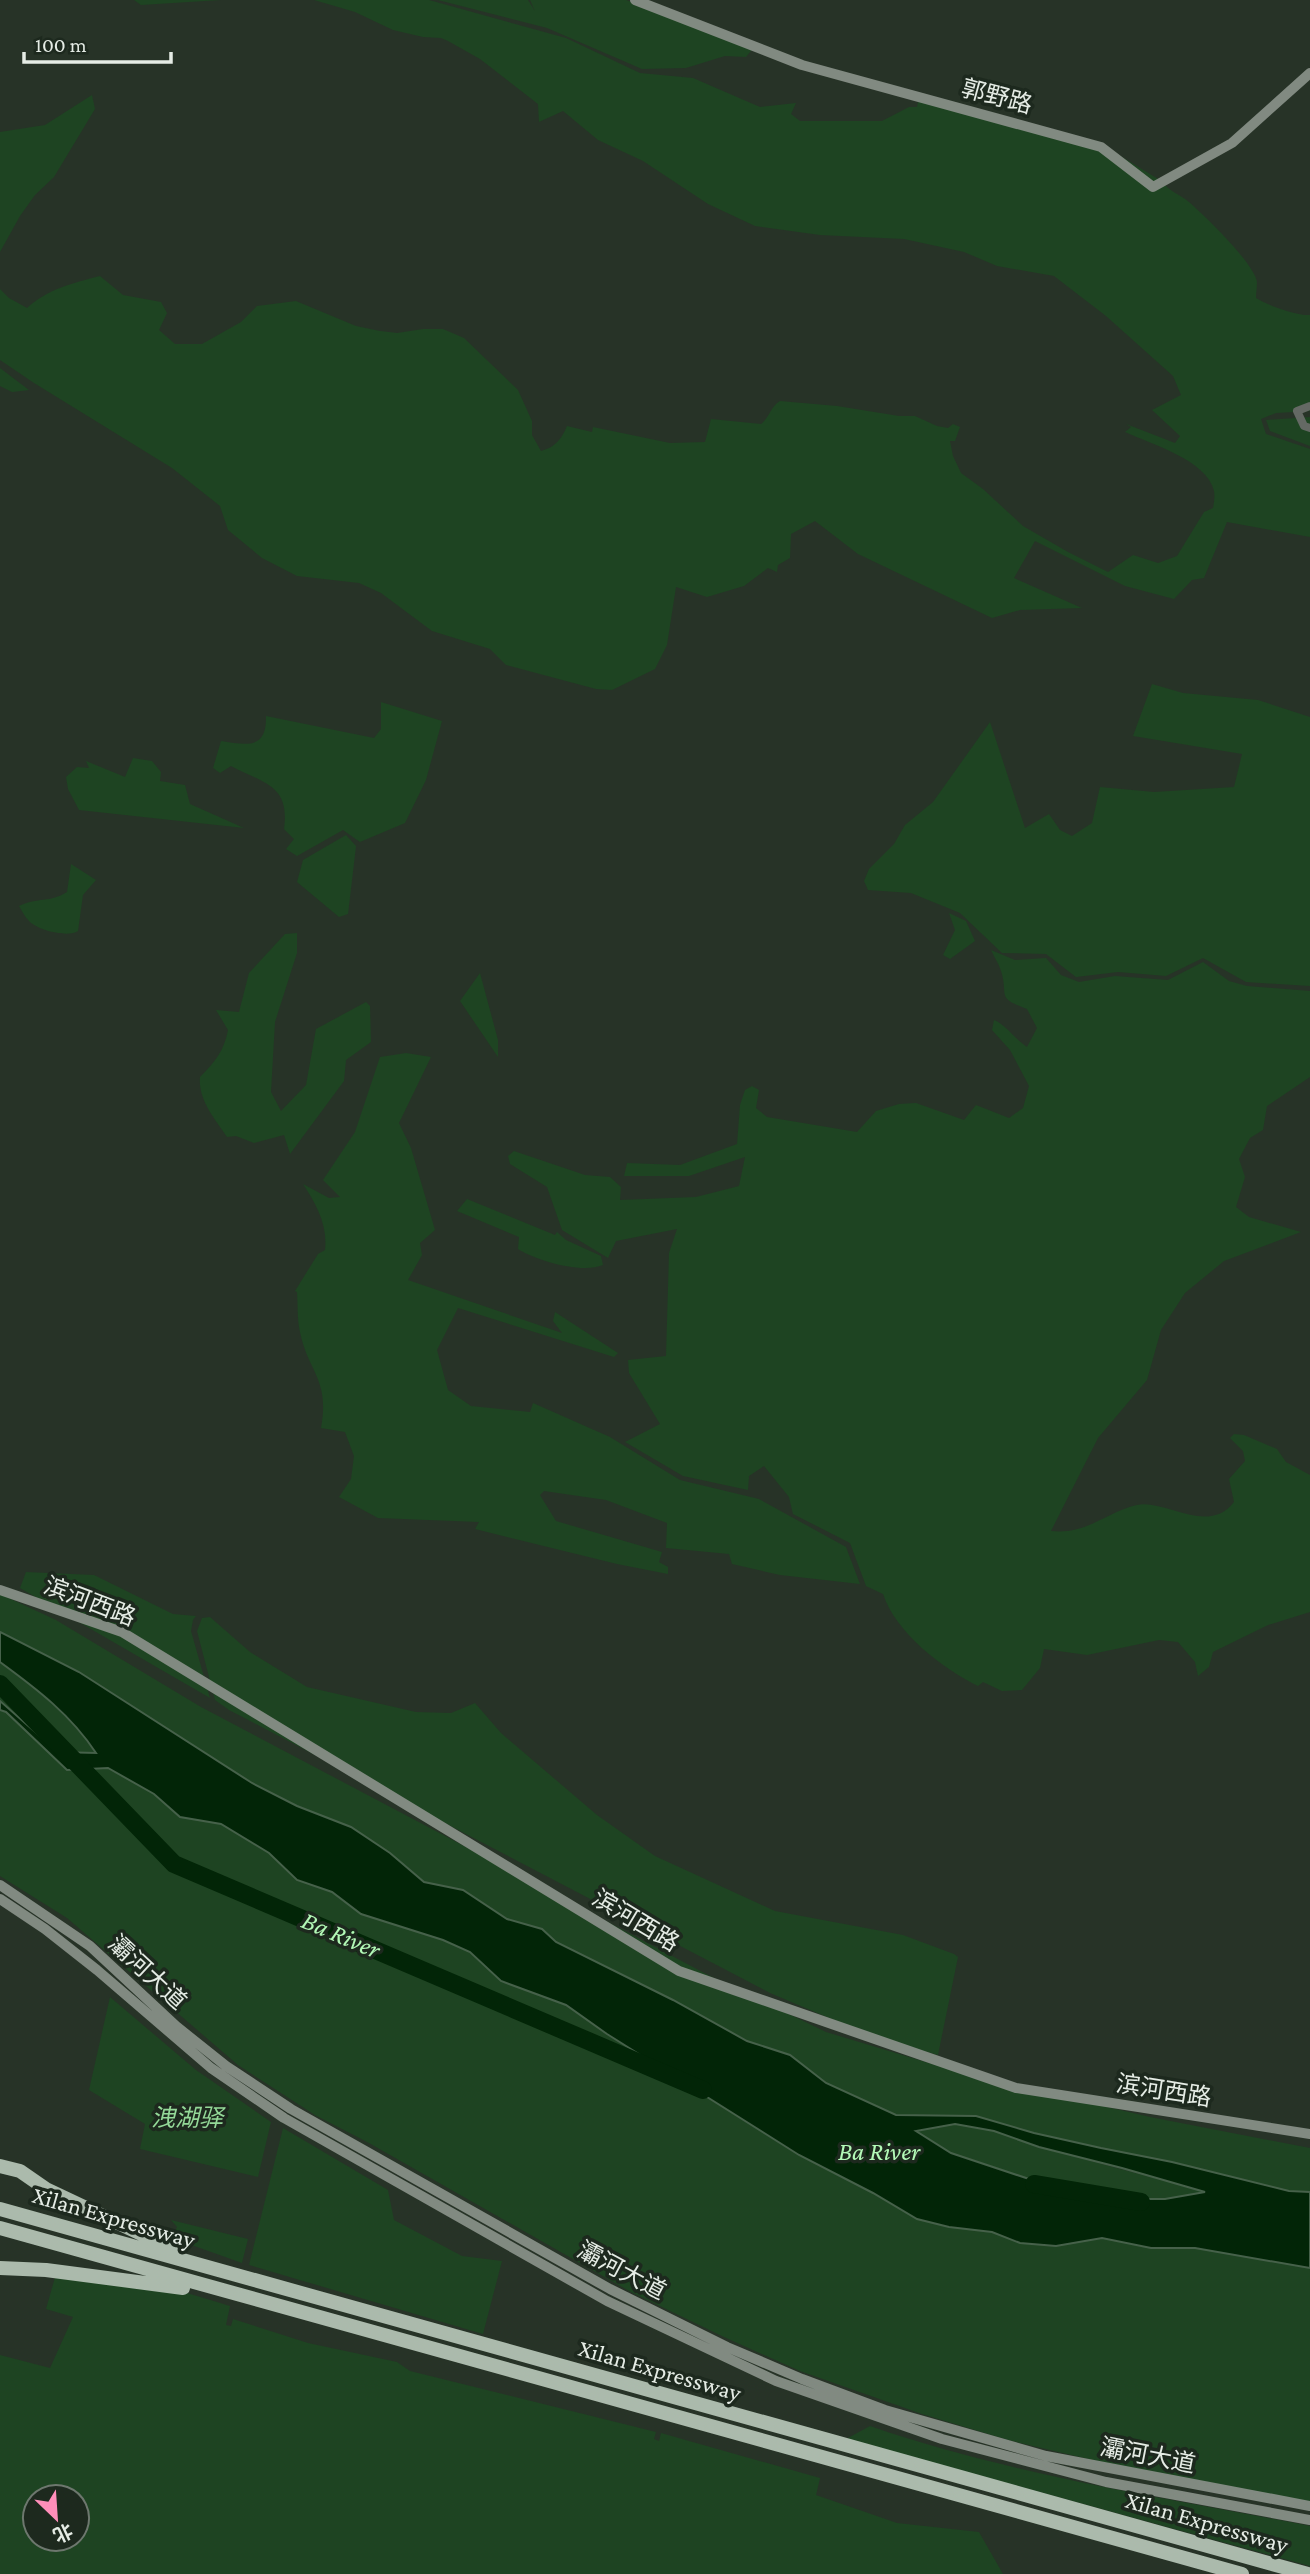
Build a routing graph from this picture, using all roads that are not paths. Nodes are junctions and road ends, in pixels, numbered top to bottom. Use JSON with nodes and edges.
{"nodes":[{"id":1,"x":635,"y":0,"type":"edge"},
{"id":2,"x":1310,"y":73,"type":"edge"},
{"id":3,"x":1310,"y":406,"type":"edge"},
{"id":4,"x":1310,"y":428,"type":"edge"},
{"id":5,"x":0,"y":1590,"type":"edge"},
{"id":6,"x":0,"y":1885,"type":"edge"},
{"id":7,"x":0,"y":1899,"type":"edge"},
{"id":8,"x":1310,"y":2134,"type":"edge"},
{"id":9,"x":0,"y":2166,"type":"edge"},
{"id":10,"x":0,"y":2209,"type":"edge"},
{"id":11,"x":0,"y":2228,"type":"edge"},
{"id":12,"x":0,"y":2268,"type":"edge"},
{"id":13,"x":283,"y":2288,"type":"junction"},
{"id":14,"x":273,"y":2304,"type":"junction"},
{"id":15,"x":1310,"y":2506,"type":"edge"},
{"id":16,"x":1310,"y":2520,"type":"edge"},
{"id":17,"x":1242,"y":2574,"type":"edge"},
{"id":18,"x":1308,"y":2574,"type":"edge"}],
"edges":[{"from":1,"to":2,"type":"street","name":"郭野路"},
{"from":3,"to":4,"type":"street"},
{"from":5,"to":8,"type":"street","name":"滨河西路"},
{"from":6,"to":15,"type":"street","name":"灞河大道"},
{"from":7,"to":16,"type":"street","name":"灞河大道"},
{"from":9,"to":13,"type":"highway"},
{"from":10,"to":13,"type":"highway","name":"Xilan Expressway"},
{"from":11,"to":14,"type":"highway","name":"Xilan Expressway"},
{"from":12,"to":14,"type":"highway"},
{"from":13,"to":18,"type":"highway","name":"Xilan Expressway"},
{"from":14,"to":17,"type":"highway","name":"Xilan Expressway"}]}
